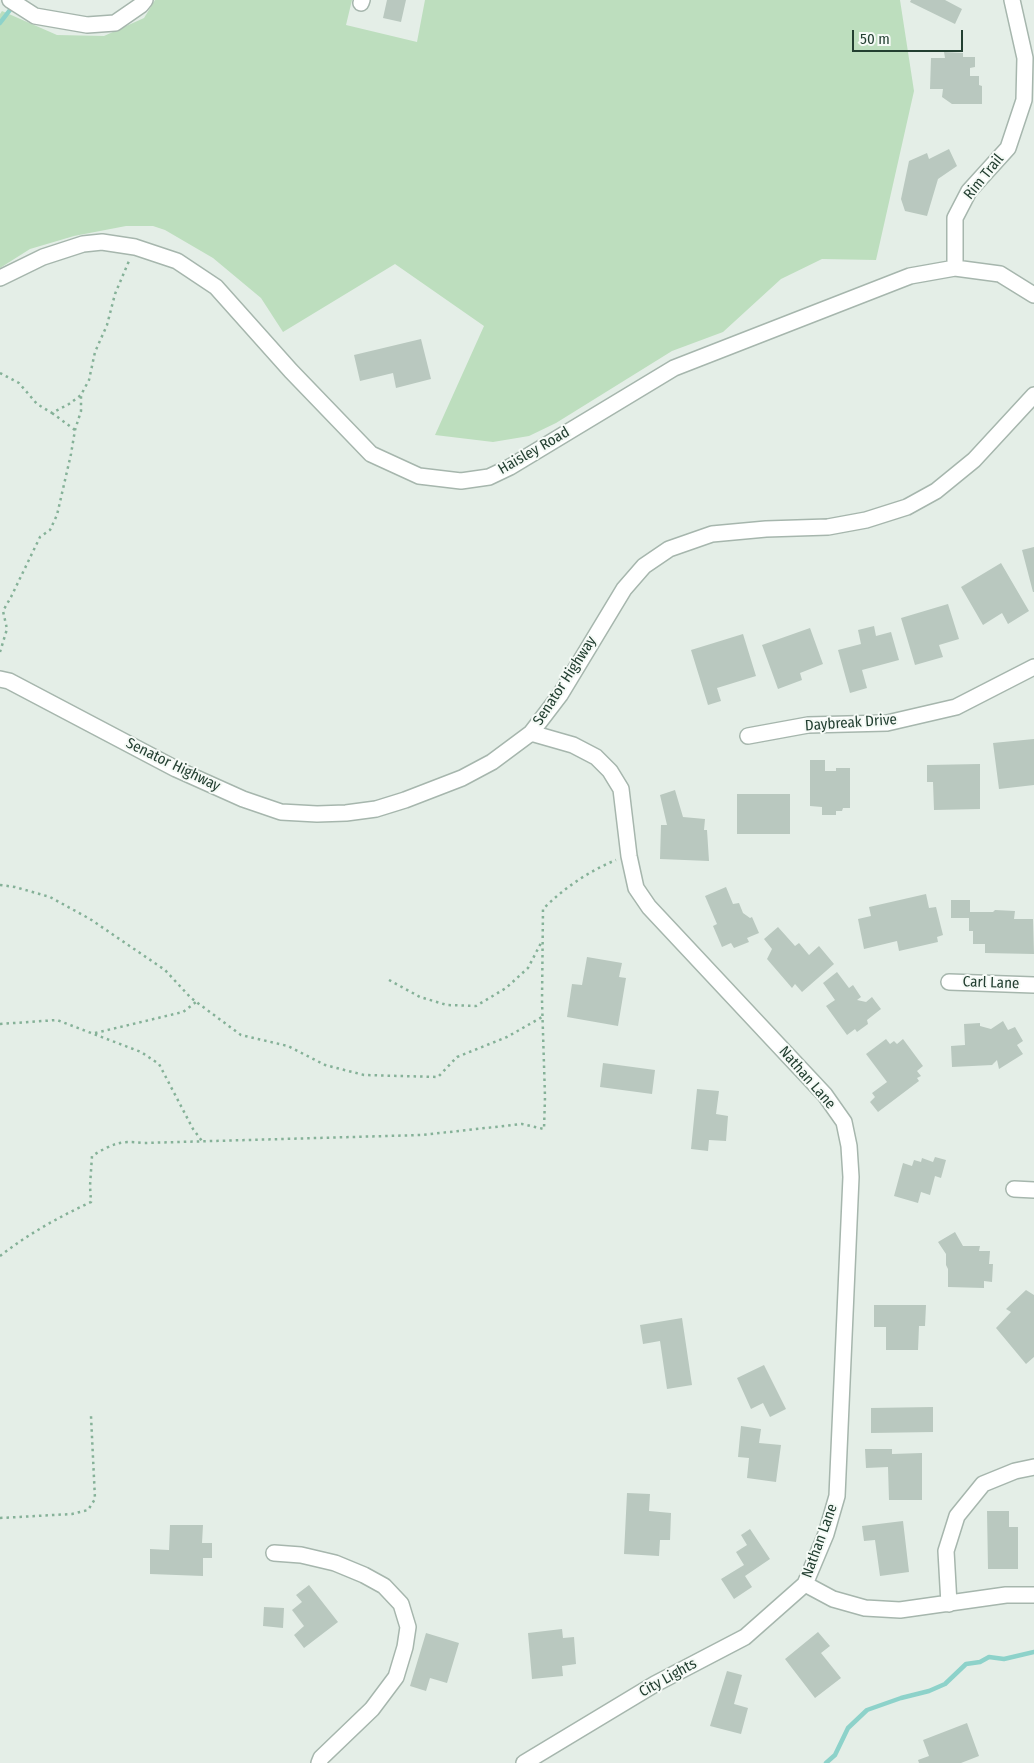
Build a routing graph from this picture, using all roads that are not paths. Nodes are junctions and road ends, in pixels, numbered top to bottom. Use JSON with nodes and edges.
{"nodes":[{"id":1,"x":10,"y":0,"type":"edge"},
{"id":2,"x":144,"y":0,"type":"edge"},
{"id":3,"x":1012,"y":0,"type":"edge"},
{"id":4,"x":955,"y":268,"type":"junction"},
{"id":5,"x":0,"y":278,"type":"edge"},
{"id":6,"x":1034,"y":295,"type":"edge"},
{"id":7,"x":1034,"y":395,"type":"edge"},
{"id":8,"x":1034,"y":666,"type":"edge"},
{"id":9,"x":0,"y":679,"type":"edge"},
{"id":10,"x":531,"y":733,"type":"junction"},
{"id":11,"x":748,"y":736,"type":"dead end"},
{"id":12,"x":949,"y":982,"type":"dead end"},
{"id":13,"x":1034,"y":985,"type":"edge"},
{"id":14,"x":1014,"y":1189,"type":"dead end"},
{"id":15,"x":1034,"y":1190,"type":"edge"},
{"id":16,"x":1034,"y":1467,"type":"edge"},
{"id":17,"x":274,"y":1553,"type":"dead end"},
{"id":18,"x":805,"y":1584,"type":"junction"},
{"id":19,"x":1034,"y":1595,"type":"edge"},
{"id":20,"x":950,"y":1604,"type":"junction"},
{"id":21,"x":319,"y":1763,"type":"edge"},
{"id":22,"x":524,"y":1763,"type":"edge"}],
"edges":[{"from":1,"to":2,"type":"street"},
{"from":3,"to":4,"type":"street","name":"Rim Trail"},
{"from":4,"to":5,"type":"street","name":"Haisley Road"},
{"from":4,"to":6,"type":"street","name":"Haisley Road"},
{"from":7,"to":10,"type":"street","name":"Senator Highway"},
{"from":8,"to":11,"type":"street","name":"Daybreak Drive"},
{"from":9,"to":10,"type":"street","name":"Senator Highway"},
{"from":10,"to":18,"type":"street","name":"Nathan Lane"},
{"from":12,"to":13,"type":"street","name":"Carl Lane"},
{"from":14,"to":15,"type":"street"},
{"from":16,"to":20,"type":"street"},
{"from":17,"to":21,"type":"street"},
{"from":18,"to":20,"type":"street"},
{"from":18,"to":22,"type":"street","name":"City Lights"},
{"from":19,"to":20,"type":"street"}]}
